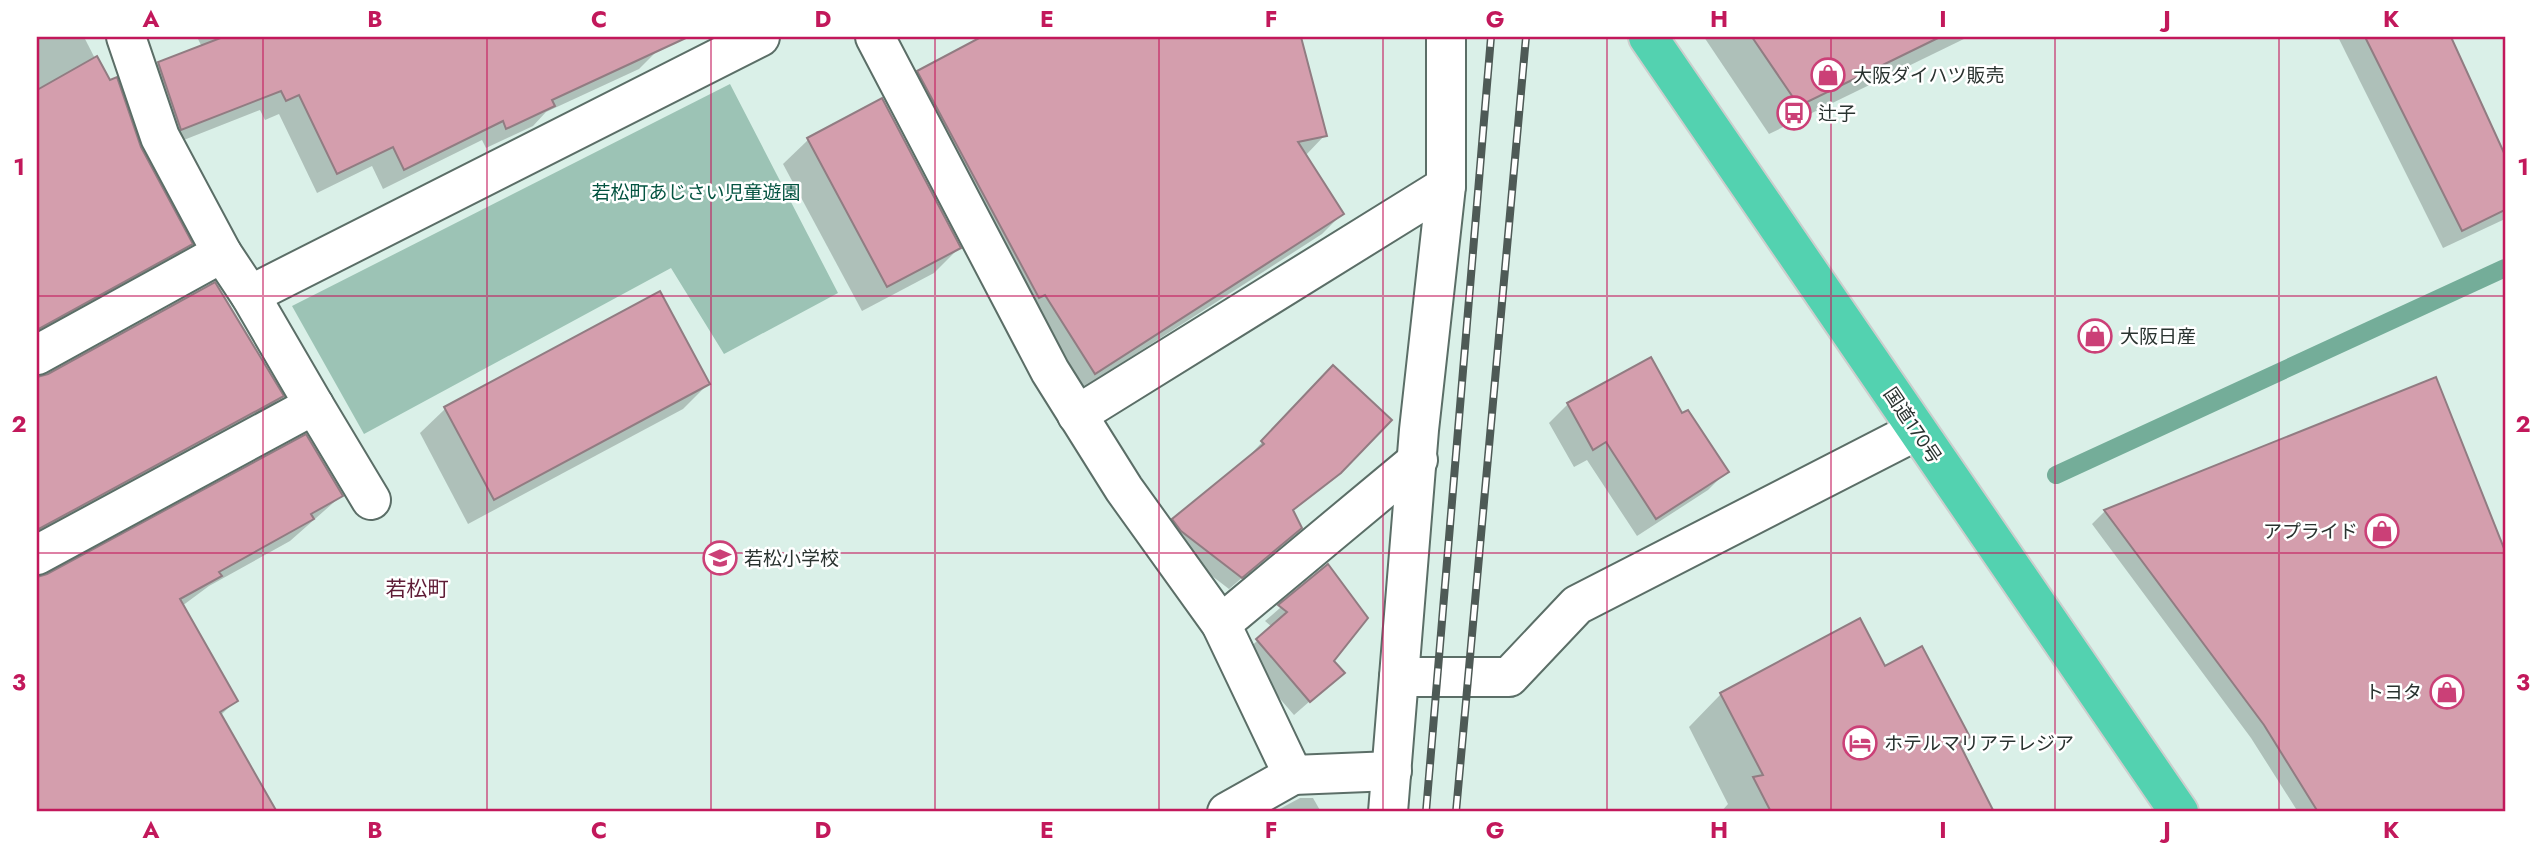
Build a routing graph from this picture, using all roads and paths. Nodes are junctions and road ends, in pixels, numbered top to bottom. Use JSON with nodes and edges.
{"nodes":[{"id":1,"x":126,"y":37,"type":"edge"},
{"id":2,"x":760,"y":37,"type":"edge"},
{"id":3,"x":875,"y":37,"type":"edge"},
{"id":4,"x":1446,"y":37,"type":"edge"},
{"id":5,"x":1648,"y":37,"type":"edge"},
{"id":6,"x":1446,"y":186,"type":"junction"},
{"id":7,"x":222,"y":253,"type":"junction"},
{"id":8,"x":250,"y":295,"type":"junction"},
{"id":9,"x":37,"y":355,"type":"edge"},
{"id":10,"x":314,"y":405,"type":"junction"},
{"id":11,"x":1077,"y":415,"type":"junction"},
{"id":12,"x":1916,"y":431,"type":"junction"},
{"id":13,"x":1418,"y":460,"type":"junction"},
{"id":14,"x":371,"y":500,"type":"dead end"},
{"id":15,"x":37,"y":555,"type":"edge"},
{"id":16,"x":1221,"y":624,"type":"junction"},
{"id":17,"x":1399,"y":677,"type":"junction"},
{"id":18,"x":1392,"y":771,"type":"junction"},
{"id":19,"x":1293,"y":775,"type":"junction"},
{"id":20,"x":1227,"y":812,"type":"edge"},
{"id":21,"x":1388,"y":812,"type":"edge"},
{"id":22,"x":2179,"y":812,"type":"edge"}],
"edges":[{"from":1,"to":7,"type":"street"},
{"from":2,"to":8,"type":"street"},
{"from":3,"to":11,"type":"street"},
{"from":4,"to":6,"type":"street"},
{"from":5,"to":12,"type":"highway","name":"国道170号"},
{"from":6,"to":11,"type":"street"},
{"from":6,"to":13,"type":"street"},
{"from":7,"to":8,"type":"street"},
{"from":7,"to":9,"type":"street"},
{"from":8,"to":10,"type":"street"},
{"from":10,"to":14,"type":"street"},
{"from":10,"to":15,"type":"street"},
{"from":11,"to":16,"type":"street"},
{"from":12,"to":17,"type":"street"},
{"from":12,"to":22,"type":"highway","name":"国道170号"},
{"from":13,"to":16,"type":"street"},
{"from":13,"to":17,"type":"street"},
{"from":16,"to":19,"type":"street"},
{"from":17,"to":18,"type":"street"},
{"from":18,"to":19,"type":"street"},
{"from":18,"to":21,"type":"street"},
{"from":19,"to":20,"type":"street"}]}
